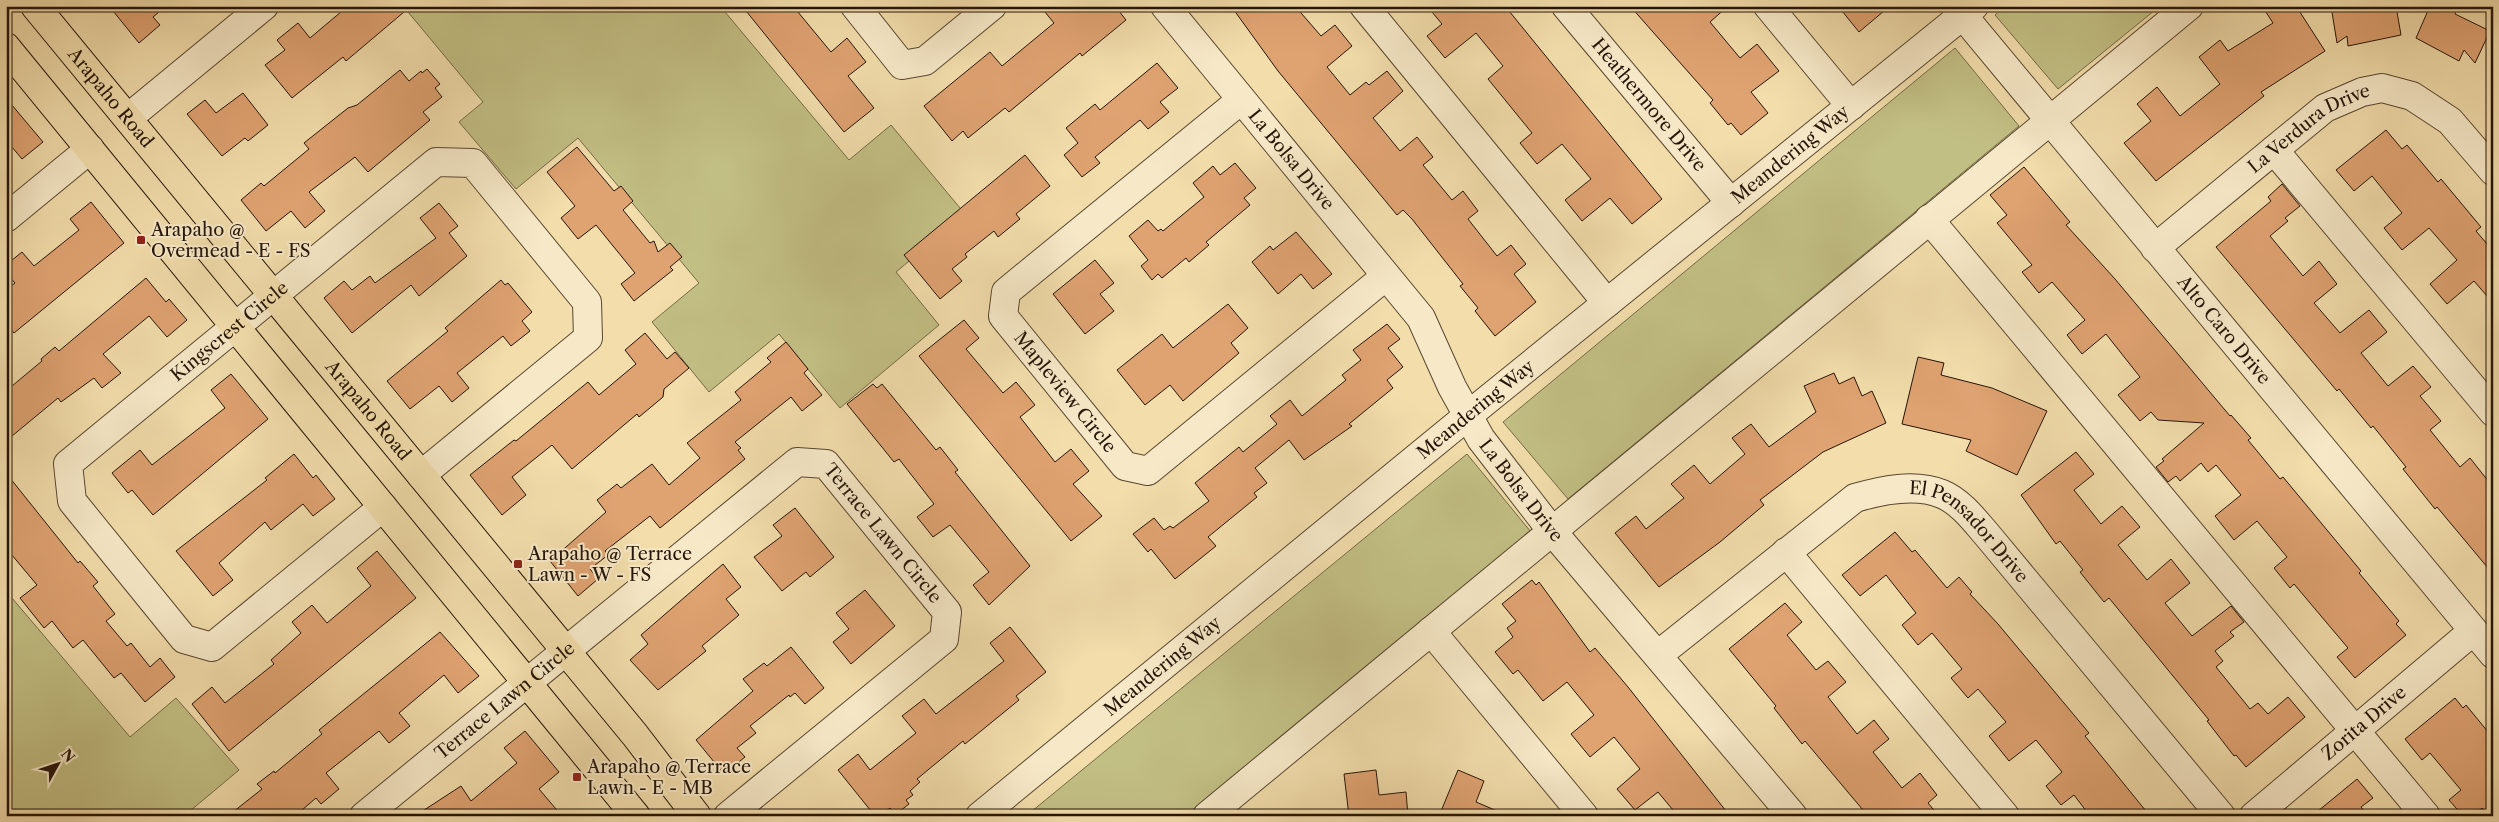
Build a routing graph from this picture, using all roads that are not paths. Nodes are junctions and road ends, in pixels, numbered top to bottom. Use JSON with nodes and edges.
{"nodes":[{"id":1,"x":35,"y":6,"type":"edge"},
{"id":2,"x":264,"y":6,"type":"edge"},
{"id":3,"x":855,"y":6,"type":"edge"},
{"id":4,"x":992,"y":6,"type":"edge"},
{"id":5,"x":1165,"y":6,"type":"edge"},
{"id":6,"x":1364,"y":6,"type":"edge"},
{"id":7,"x":1566,"y":6,"type":"edge"},
{"id":8,"x":1768,"y":6,"type":"edge"},
{"id":9,"x":2189,"y":6,"type":"edge"},
{"id":10,"x":1964,"y":9,"type":"edge"},
{"id":11,"x":6,"y":47,"type":"edge"},
{"id":12,"x":1241,"y":100,"type":"junction"},
{"id":13,"x":1851,"y":106,"type":"junction"},
{"id":14,"x":128,"y":118,"type":"junction"},
{"id":15,"x":2049,"y":120,"type":"junction"},
{"id":16,"x":90,"y":150,"type":"junction"},
{"id":17,"x":2274,"y":150,"type":"junction"},
{"id":18,"x":2493,"y":171,"type":"edge"},
{"id":19,"x":1731,"y":203,"type":"junction"},
{"id":20,"x":6,"y":218,"type":"edge"},
{"id":21,"x":1930,"y":220,"type":"junction"},
{"id":22,"x":2155,"y":248,"type":"junction"},
{"id":23,"x":1386,"y":276,"type":"junction"},
{"id":24,"x":274,"y":296,"type":"junction"},
{"id":25,"x":1607,"y":303,"type":"junction"},
{"id":26,"x":235,"y":327,"type":"junction"},
{"id":27,"x":2493,"y":412,"type":"edge"},
{"id":28,"x":1468,"y":416,"type":"junction"},
{"id":29,"x":421,"y":475,"type":"junction"},
{"id":30,"x":383,"y":507,"type":"junction"},
{"id":31,"x":1552,"y":531,"type":"junction"},
{"id":32,"x":1786,"y":552,"type":"junction"},
{"id":33,"x":1431,"y":631,"type":"junction"},
{"id":34,"x":2473,"y":631,"type":"junction"},
{"id":35,"x":566,"y":651,"type":"junction"},
{"id":36,"x":1658,"y":654,"type":"junction"},
{"id":37,"x":2493,"y":654,"type":"edge"},
{"id":38,"x":527,"y":683,"type":"junction"},
{"id":39,"x":2355,"y":730,"type":"junction"},
{"id":40,"x":364,"y":816,"type":"edge"},
{"id":41,"x":636,"y":816,"type":"edge"},
{"id":42,"x":697,"y":816,"type":"edge"},
{"id":43,"x":728,"y":816,"type":"edge"},
{"id":44,"x":980,"y":816,"type":"edge"},
{"id":45,"x":1207,"y":816,"type":"edge"},
{"id":46,"x":1584,"y":816,"type":"edge"},
{"id":47,"x":1793,"y":816,"type":"edge"},
{"id":48,"x":2005,"y":816,"type":"edge"},
{"id":49,"x":2221,"y":816,"type":"edge"},
{"id":50,"x":2254,"y":816,"type":"edge"},
{"id":51,"x":2426,"y":816,"type":"edge"}],
"edges":[{"from":1,"to":14,"type":"main road","name":"Arapaho Road"},
{"from":2,"to":14,"type":"street"},
{"from":3,"to":4,"type":"street"},
{"from":5,"to":12,"type":"street","name":"La Bolsa Drive"},
{"from":6,"to":25,"type":"street"},
{"from":7,"to":19,"type":"street","name":"Heathermore Drive"},
{"from":8,"to":13,"type":"street"},
{"from":9,"to":15,"type":"street"},
{"from":10,"to":13,"type":"street","name":"Meandering Way"},
{"from":10,"to":15,"type":"street","name":"Alto Caro Drive"},
{"from":11,"to":16,"type":"main road"},
{"from":12,"to":23,"type":"street","name":"La Bolsa Drive"},
{"from":12,"to":23,"type":"street","name":"Mapleview Circle"},
{"from":13,"to":19,"type":"street","name":"Meandering Way"},
{"from":14,"to":24,"type":"main road","name":"Arapaho Road"},
{"from":15,"to":21,"type":"street"},
{"from":15,"to":22,"type":"street","name":"Alto Caro Drive"},
{"from":16,"to":20,"type":"street"},
{"from":16,"to":26,"type":"main road"},
{"from":17,"to":18,"type":"street","name":"La Verdura Drive"},
{"from":17,"to":22,"type":"street","name":"La Verdura Drive"},
{"from":17,"to":27,"type":"street"},
{"from":19,"to":25,"type":"street","name":"Meandering Way"},
{"from":21,"to":31,"type":"street"},
{"from":21,"to":39,"type":"street"},
{"from":22,"to":34,"type":"street","name":"Alto Caro Drive"},
{"from":23,"to":28,"type":"street","name":"La Bolsa Drive"},
{"from":24,"to":26,"type":"street","name":"Kingscrest Circle"},
{"from":24,"to":29,"type":"main road","name":"Arapaho Road"},
{"from":24,"to":29,"type":"street","name":"Kingscrest Circle"},
{"from":25,"to":28,"type":"street","name":"Meandering Way"},
{"from":26,"to":30,"type":"main road"},
{"from":26,"to":30,"type":"street","name":"Kingscrest Circle"},
{"from":28,"to":31,"type":"street","name":"La Bolsa Drive"},
{"from":28,"to":44,"type":"street","name":"Meandering Way"},
{"from":29,"to":35,"type":"main road","name":"Arapaho Road"},
{"from":30,"to":38,"type":"main road"},
{"from":31,"to":33,"type":"street"},
{"from":31,"to":36,"type":"street","name":"La Bolsa Drive"},
{"from":32,"to":36,"type":"street","name":"El Pensador Drive"},
{"from":32,"to":48,"type":"street"},
{"from":32,"to":49,"type":"street","name":"El Pensador Drive"},
{"from":33,"to":45,"type":"street"},
{"from":33,"to":46,"type":"street"},
{"from":34,"to":37,"type":"street","name":"Alto Caro Drive"},
{"from":34,"to":39,"type":"street","name":"Zorita Drive"},
{"from":35,"to":38,"type":"street","name":"Terrace Lawn Circle"},
{"from":35,"to":42,"type":"main road","name":"Arapaho Road"},
{"from":35,"to":43,"type":"street","name":"Terrace Lawn Circle"},
{"from":36,"to":47,"type":"street","name":"La Bolsa Drive"},
{"from":38,"to":40,"type":"street","name":"Terrace Lawn Circle"},
{"from":38,"to":41,"type":"main road"},
{"from":39,"to":50,"type":"street","name":"Zorita Drive"},
{"from":39,"to":51,"type":"street"}]}
